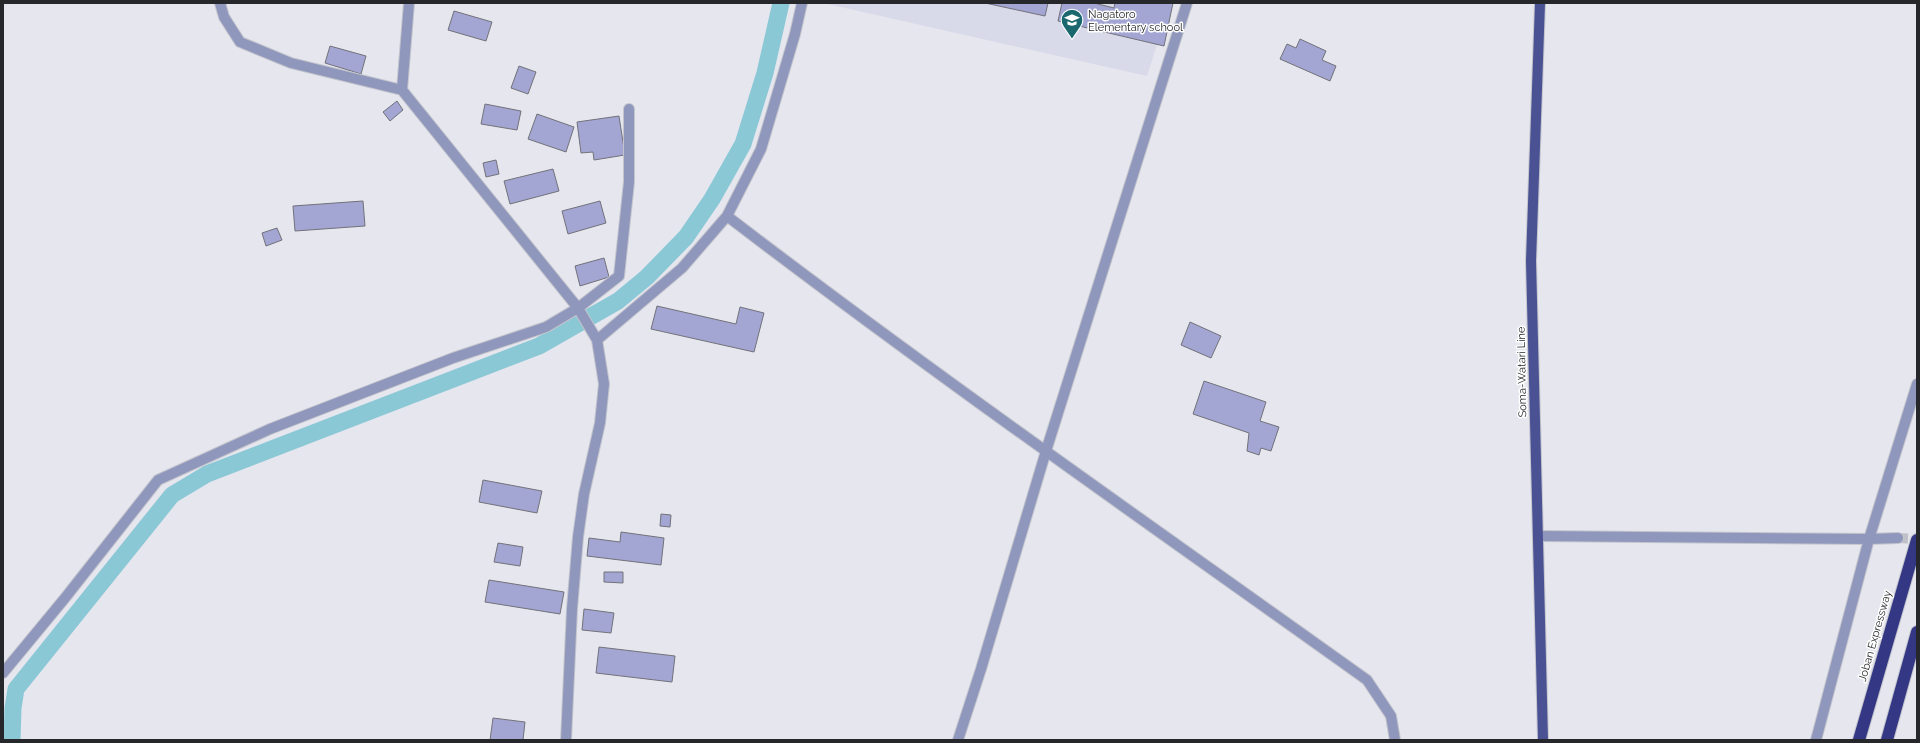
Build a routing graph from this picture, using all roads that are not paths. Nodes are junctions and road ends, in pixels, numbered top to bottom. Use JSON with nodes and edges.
{"nodes":[{"id":1,"x":220,"y":3,"type":"edge"},
{"id":2,"x":409,"y":3,"type":"edge"},
{"id":3,"x":802,"y":3,"type":"edge"},
{"id":4,"x":1187,"y":3,"type":"edge"},
{"id":5,"x":1540,"y":3,"type":"edge"},
{"id":6,"x":402,"y":90,"type":"junction"},
{"id":7,"x":629,"y":109,"type":"dead end"},
{"id":8,"x":727,"y":216,"type":"junction"},
{"id":9,"x":578,"y":308,"type":"junction"},
{"id":10,"x":597,"y":340,"type":"junction"},
{"id":11,"x":1917,"y":384,"type":"edge"},
{"id":12,"x":1046,"y":451,"type":"junction"},
{"id":13,"x":1538,"y":536,"type":"junction"},
{"id":14,"x":1898,"y":538,"type":"tunnel mouth"},
{"id":15,"x":1869,"y":539,"type":"junction"},
{"id":16,"x":1917,"y":540,"type":"edge"},
{"id":17,"x":1917,"y":632,"type":"edge"},
{"id":18,"x":3,"y":673,"type":"edge"},
{"id":19,"x":566,"y":740,"type":"edge"},
{"id":20,"x":958,"y":740,"type":"edge"},
{"id":21,"x":1395,"y":740,"type":"edge"},
{"id":22,"x":1543,"y":740,"type":"edge"},
{"id":23,"x":1816,"y":740,"type":"edge"},
{"id":24,"x":1859,"y":740,"type":"edge"},
{"id":25,"x":1887,"y":740,"type":"edge"}],
"edges":[{"from":1,"to":6,"type":"street"},
{"from":2,"to":6,"type":"street"},
{"from":3,"to":8,"type":"street"},
{"from":4,"to":12,"type":"street"},
{"from":5,"to":13,"type":"main road","name":"Soma-Watari Line"},
{"from":6,"to":9,"type":"street"},
{"from":7,"to":9,"type":"street"},
{"from":8,"to":10,"type":"street"},
{"from":8,"to":12,"type":"street"},
{"from":9,"to":10,"type":"street"},
{"from":9,"to":18,"type":"street"},
{"from":10,"to":19,"type":"street"},
{"from":11,"to":15,"type":"street"},
{"from":12,"to":20,"type":"street"},
{"from":12,"to":21,"type":"street"},
{"from":13,"to":15,"type":"street"},
{"from":13,"to":22,"type":"main road","name":"Soma-Watari Line"},
{"from":14,"to":15,"type":"street"},
{"from":15,"to":23,"type":"street"},
{"from":16,"to":24,"type":"highway","name":"Joban Expressway"},
{"from":17,"to":25,"type":"highway"}]}
